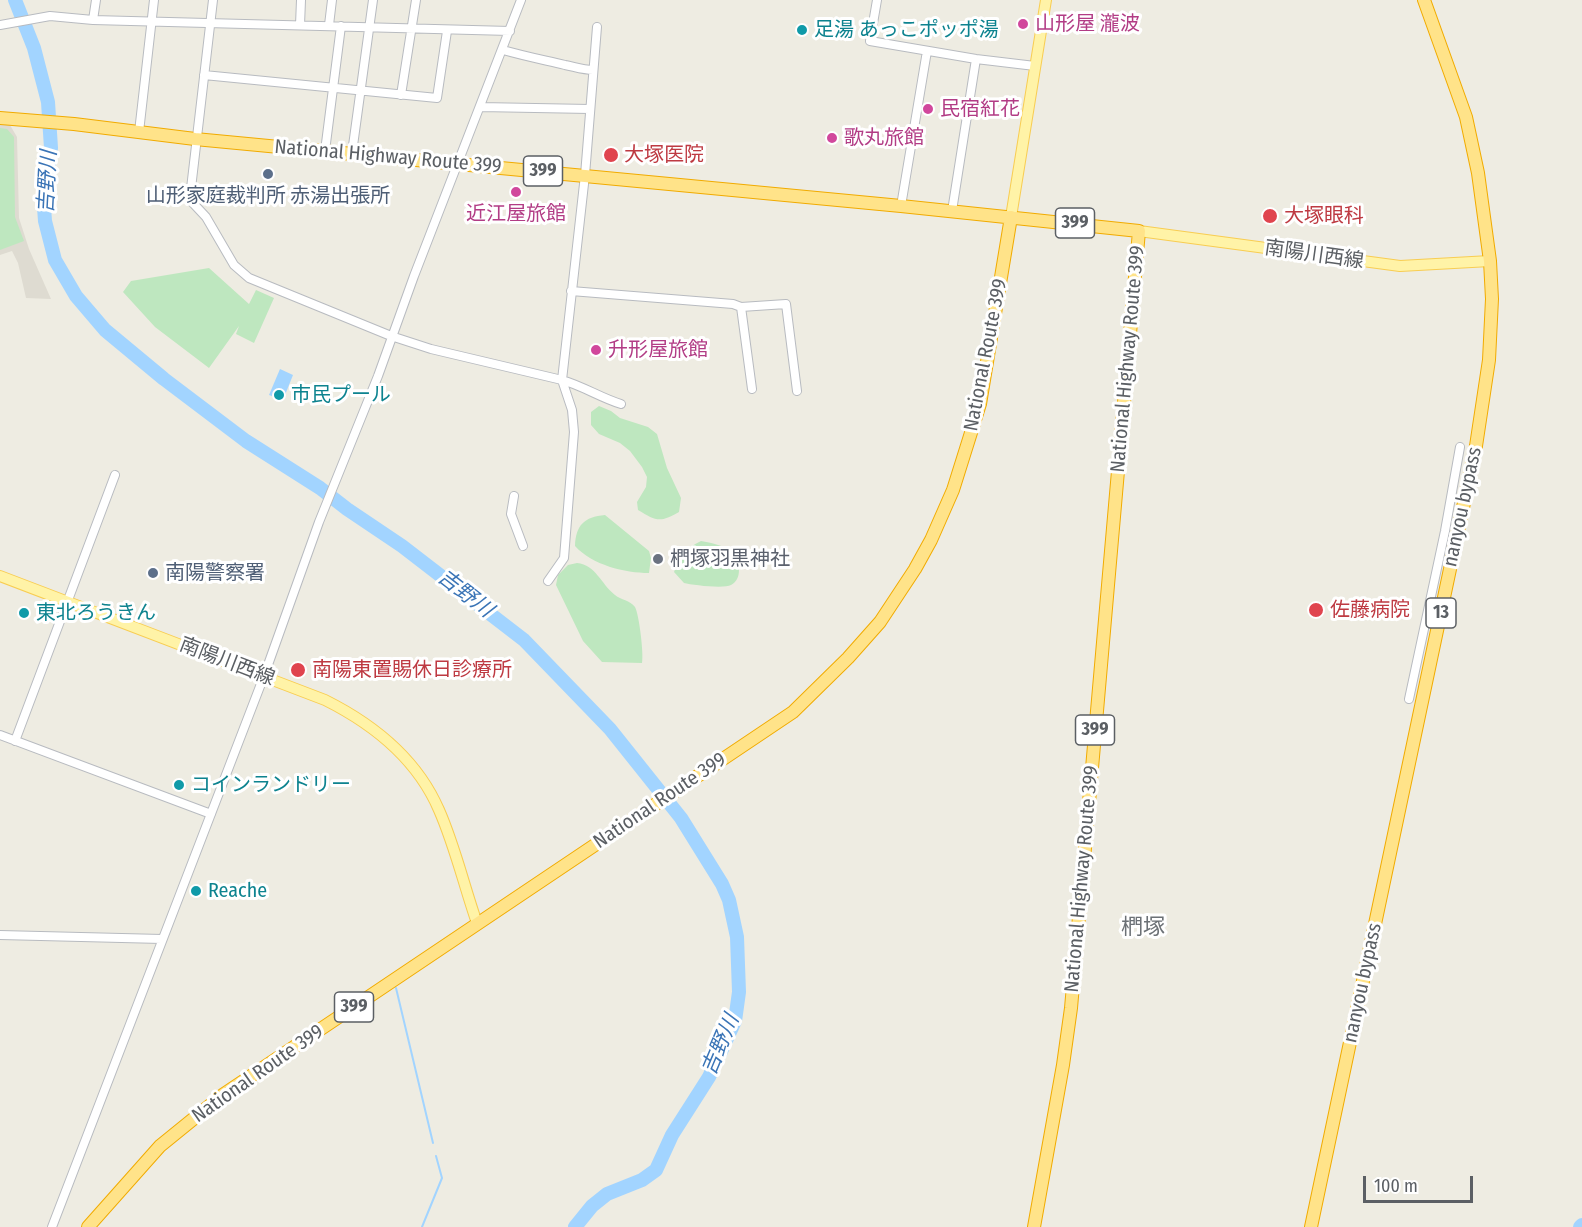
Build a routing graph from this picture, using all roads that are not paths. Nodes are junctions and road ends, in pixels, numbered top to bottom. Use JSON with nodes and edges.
{"nodes":[{"id":1,"x":96,"y":0,"type":"edge"},
{"id":2,"x":154,"y":0,"type":"edge"},
{"id":3,"x":213,"y":0,"type":"edge"},
{"id":4,"x":301,"y":0,"type":"edge"},
{"id":5,"x":332,"y":0,"type":"edge"},
{"id":6,"x":373,"y":0,"type":"edge"},
{"id":7,"x":416,"y":0,"type":"edge"},
{"id":8,"x":521,"y":0,"type":"edge"},
{"id":9,"x":877,"y":0,"type":"edge"},
{"id":10,"x":1047,"y":0,"type":"edge"},
{"id":11,"x":1424,"y":0,"type":"edge"},
{"id":12,"x":93,"y":20,"type":"junction"},
{"id":13,"x":152,"y":21,"type":"junction"},
{"id":14,"x":4,"y":23,"type":"edge"},
{"id":15,"x":211,"y":23,"type":"junction"},
{"id":16,"x":300,"y":25,"type":"junction"},
{"id":17,"x":328,"y":25,"type":"junction"},
{"id":18,"x":341,"y":26,"type":"junction"},
{"id":19,"x":369,"y":27,"type":"junction"},
{"id":20,"x":597,"y":27,"type":"dead end"},
{"id":21,"x":411,"y":29,"type":"junction"},
{"id":22,"x":447,"y":30,"type":"junction"},
{"id":23,"x":510,"y":31,"type":"junction"},
{"id":24,"x":503,"y":50,"type":"junction"},
{"id":25,"x":927,"y":51,"type":"junction"},
{"id":26,"x":976,"y":59,"type":"junction"},
{"id":27,"x":1035,"y":66,"type":"junction"},
{"id":28,"x":593,"y":70,"type":"junction"},
{"id":29,"x":204,"y":75,"type":"junction"},
{"id":30,"x":333,"y":87,"type":"junction"},
{"id":31,"x":362,"y":91,"type":"junction"},
{"id":32,"x":401,"y":95,"type":"junction"},
{"id":33,"x":480,"y":107,"type":"junction"},
{"id":34,"x":590,"y":109,"type":"junction"},
{"id":35,"x":0,"y":118,"type":"edge"},
{"id":36,"x":139,"y":132,"type":"junction"},
{"id":37,"x":195,"y":139,"type":"junction"},
{"id":38,"x":325,"y":151,"type":"junction"},
{"id":39,"x":352,"y":153,"type":"junction"},
{"id":40,"x":457,"y":163,"type":"junction"},
{"id":41,"x":585,"y":175,"type":"junction"},
{"id":42,"x":901,"y":206,"type":"junction"},
{"id":43,"x":952,"y":211,"type":"junction"},
{"id":44,"x":1011,"y":217,"type":"junction"},
{"id":45,"x":1139,"y":231,"type":"junction"},
{"id":46,"x":1490,"y":261,"type":"junction"},
{"id":47,"x":571,"y":291,"type":"junction"},
{"id":48,"x":741,"y":307,"type":"junction"},
{"id":49,"x":391,"y":336,"type":"junction"},
{"id":50,"x":562,"y":380,"type":"junction"},
{"id":51,"x":752,"y":390,"type":"dead end"},
{"id":52,"x":797,"y":391,"type":"dead end"},
{"id":53,"x":621,"y":404,"type":"dead end"},
{"id":54,"x":1460,"y":447,"type":"dead end"},
{"id":55,"x":115,"y":475,"type":"dead end"},
{"id":56,"x":514,"y":496,"type":"dead end"},
{"id":57,"x":523,"y":546,"type":"dead end"},
{"id":58,"x":0,"y":576,"type":"edge"},
{"id":59,"x":548,"y":581,"type":"dead end"},
{"id":60,"x":68,"y":602,"type":"junction"},
{"id":61,"x":264,"y":676,"type":"junction"},
{"id":62,"x":1409,"y":699,"type":"dead end"},
{"id":63,"x":0,"y":735,"type":"edge"},
{"id":64,"x":15,"y":741,"type":"junction"},
{"id":65,"x":211,"y":814,"type":"junction"},
{"id":66,"x":477,"y":923,"type":"junction"},
{"id":67,"x":0,"y":935,"type":"edge"},
{"id":68,"x":162,"y":939,"type":"junction"},
{"id":69,"x":52,"y":1227,"type":"edge"},
{"id":70,"x":88,"y":1227,"type":"edge"},
{"id":71,"x":1034,"y":1227,"type":"edge"},
{"id":72,"x":1311,"y":1227,"type":"edge"}],
"edges":[{"from":1,"to":12,"type":"street"},
{"from":2,"to":13,"type":"street"},
{"from":3,"to":15,"type":"street"},
{"from":4,"to":16,"type":"street"},
{"from":5,"to":17,"type":"street"},
{"from":6,"to":19,"type":"street"},
{"from":7,"to":21,"type":"street"},
{"from":8,"to":23,"type":"street"},
{"from":9,"to":25,"type":"street"},
{"from":10,"to":27,"type":"main road"},
{"from":11,"to":46,"type":"highway","name":"nanyou bypass","number":"13"},
{"from":12,"to":13,"type":"street"},
{"from":12,"to":14,"type":"street"},
{"from":13,"to":15,"type":"street"},
{"from":13,"to":36,"type":"street"},
{"from":15,"to":16,"type":"street"},
{"from":15,"to":29,"type":"street"},
{"from":16,"to":17,"type":"street"},
{"from":17,"to":18,"type":"street"},
{"from":18,"to":19,"type":"street"},
{"from":18,"to":30,"type":"street"},
{"from":19,"to":21,"type":"street"},
{"from":19,"to":31,"type":"street"},
{"from":20,"to":28,"type":"street"},
{"from":21,"to":22,"type":"street"},
{"from":21,"to":32,"type":"street"},
{"from":22,"to":23,"type":"street"},
{"from":22,"to":32,"type":"street"},
{"from":23,"to":24,"type":"street"},
{"from":24,"to":28,"type":"street"},
{"from":24,"to":33,"type":"street"},
{"from":25,"to":26,"type":"street"},
{"from":25,"to":42,"type":"street"},
{"from":26,"to":27,"type":"street"},
{"from":26,"to":43,"type":"street"},
{"from":27,"to":44,"type":"main road"},
{"from":28,"to":34,"type":"street"},
{"from":29,"to":30,"type":"street"},
{"from":29,"to":37,"type":"street"},
{"from":30,"to":31,"type":"street"},
{"from":30,"to":38,"type":"street"},
{"from":31,"to":32,"type":"street"},
{"from":31,"to":39,"type":"street"},
{"from":33,"to":34,"type":"street"},
{"from":33,"to":40,"type":"street"},
{"from":34,"to":41,"type":"street"},
{"from":35,"to":36,"type":"highway","name":"National Highway Route 399","number":"399"},
{"from":36,"to":37,"type":"highway","name":"National Highway Route 399","number":"399"},
{"from":37,"to":38,"type":"highway","name":"National Highway Route 399","number":"399"},
{"from":37,"to":49,"type":"street"},
{"from":38,"to":39,"type":"highway","name":"National Highway Route 399","number":"399"},
{"from":39,"to":40,"type":"highway","name":"National Highway Route 399","number":"399"},
{"from":40,"to":41,"type":"highway","name":"National Highway Route 399","number":"399"},
{"from":40,"to":49,"type":"street"},
{"from":41,"to":42,"type":"highway","name":"National Highway Route 399","number":"399"},
{"from":41,"to":47,"type":"street"},
{"from":42,"to":43,"type":"highway","name":"National Highway Route 399","number":"399"},
{"from":43,"to":44,"type":"highway","name":"National Highway Route 399","number":"399"},
{"from":44,"to":45,"type":"highway","name":"National Highway Route 399","number":"399"},
{"from":44,"to":66,"type":"highway","name":"National Route 399","number":"399"},
{"from":45,"to":46,"type":"main road","name":"南陽川西線"},
{"from":45,"to":71,"type":"highway","name":"National Highway Route 399","number":"399"},
{"from":46,"to":72,"type":"highway","name":"nanyou bypass","number":"13"},
{"from":47,"to":48,"type":"street"},
{"from":47,"to":50,"type":"street"},
{"from":48,"to":51,"type":"street"},
{"from":48,"to":52,"type":"street"},
{"from":49,"to":50,"type":"street"},
{"from":49,"to":61,"type":"street"},
{"from":50,"to":53,"type":"street"},
{"from":50,"to":59,"type":"street"},
{"from":54,"to":62,"type":"street"},
{"from":55,"to":60,"type":"street"},
{"from":56,"to":57,"type":"street"},
{"from":58,"to":60,"type":"main road","name":"南陽川西線"},
{"from":60,"to":61,"type":"main road","name":"南陽川西線"},
{"from":60,"to":64,"type":"street"},
{"from":61,"to":65,"type":"street"},
{"from":61,"to":66,"type":"main road","name":"南陽川西線"},
{"from":63,"to":64,"type":"street"},
{"from":64,"to":65,"type":"street"},
{"from":65,"to":68,"type":"street"},
{"from":66,"to":70,"type":"highway","name":"National Route 399","number":"399"},
{"from":67,"to":68,"type":"street"},
{"from":68,"to":69,"type":"street"}]}
